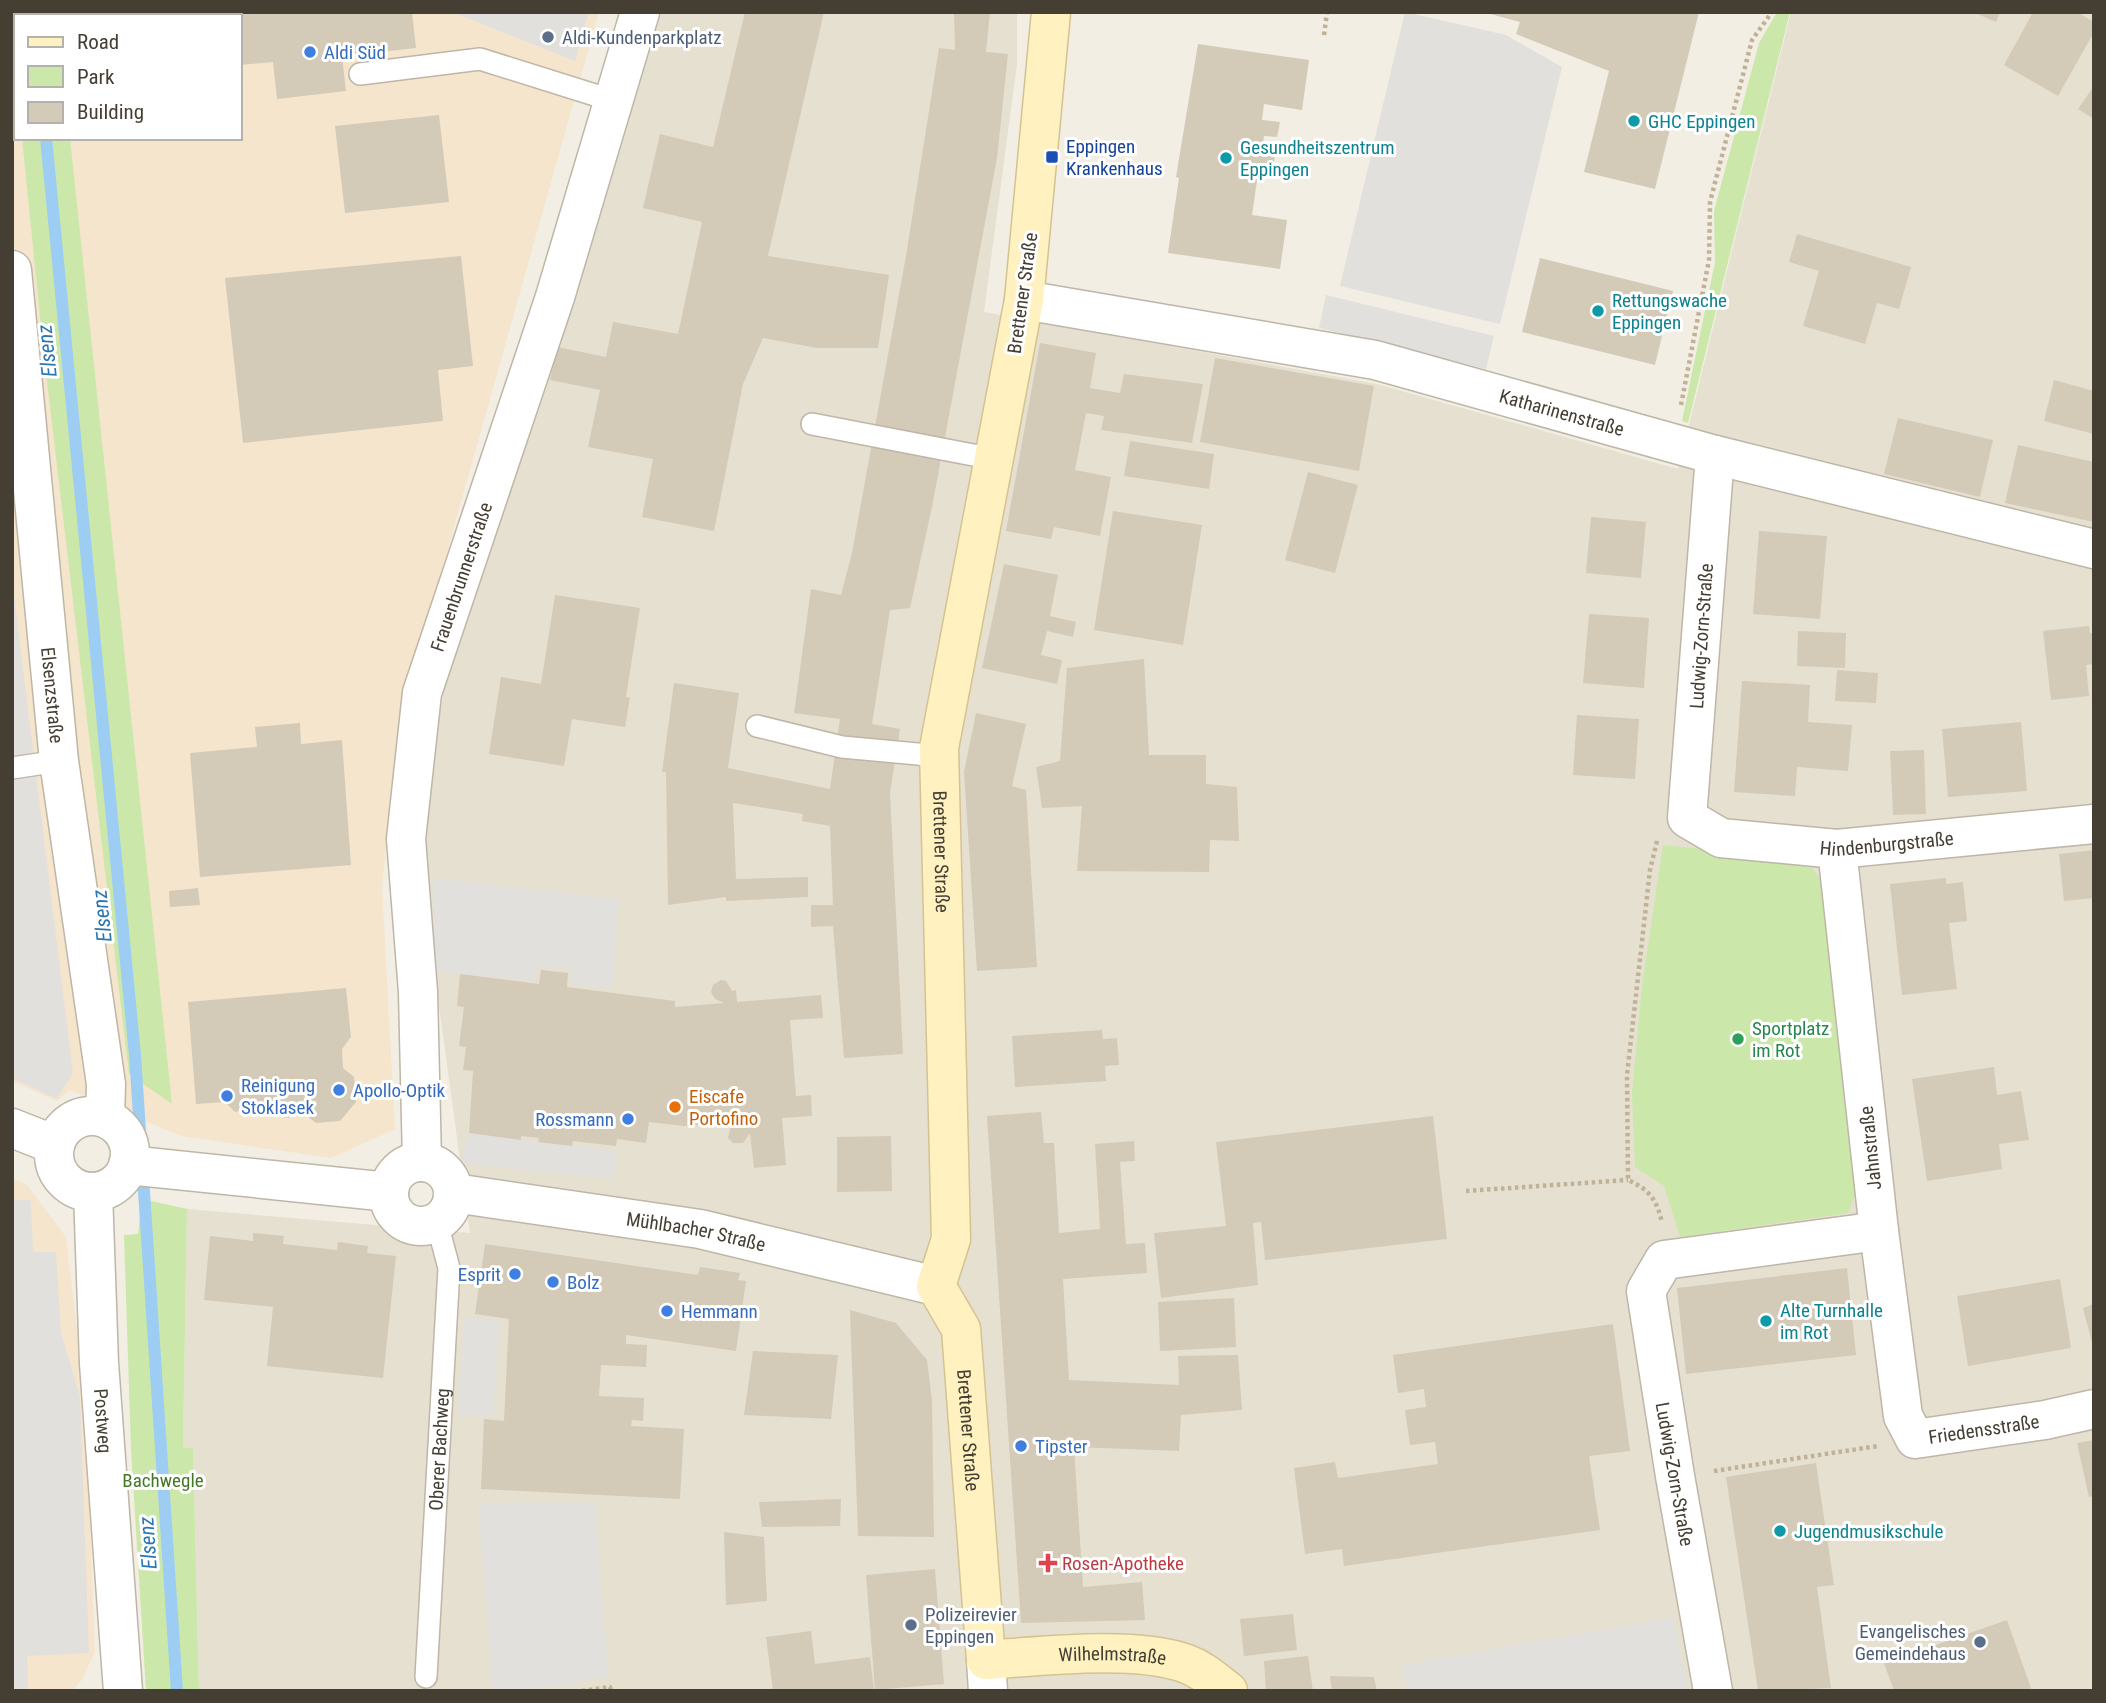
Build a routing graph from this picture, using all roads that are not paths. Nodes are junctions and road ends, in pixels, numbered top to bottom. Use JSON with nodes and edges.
{"nodes":[{"id":1,"x":640,"y":12,"type":"edge"},
{"id":2,"x":1051,"y":12,"type":"edge"},
{"id":3,"x":360,"y":74,"type":"dead end"},
{"id":4,"x":614,"y":101,"type":"junction"},
{"id":5,"x":12,"y":270,"type":"edge"},
{"id":6,"x":1024,"y":300,"type":"junction"},
{"id":7,"x":812,"y":425,"type":"dead end"},
{"id":8,"x":1714,"y":455,"type":"junction"},
{"id":9,"x":994,"y":459,"type":"junction"},
{"id":10,"x":2094,"y":549,"type":"edge"},
{"id":11,"x":757,"y":726,"type":"dead end"},
{"id":12,"x":939,"y":756,"type":"junction"},
{"id":13,"x":59,"y":761,"type":"junction"},
{"id":14,"x":12,"y":768,"type":"edge"},
{"id":15,"x":1687,"y":818,"type":"joint"},
{"id":16,"x":2094,"y":824,"type":"edge"},
{"id":17,"x":1837,"y":849,"type":"junction"},
{"id":18,"x":105,"y":1118,"type":"junction"},
{"id":19,"x":12,"y":1128,"type":"edge"},
{"id":20,"x":55,"y":1145,"type":"junction"},
{"id":21,"x":422,"y":1162,"type":"junction"},
{"id":22,"x":128,"y":1165,"type":"junction"},
{"id":23,"x":93,"y":1192,"type":"junction"},
{"id":24,"x":389,"y":1192,"type":"junction"},
{"id":25,"x":445,"y":1208,"type":"junction"},
{"id":26,"x":1879,"y":1231,"type":"junction"},
{"id":27,"x":936,"y":1286,"type":"junction"},
{"id":28,"x":2094,"y":1409,"type":"edge"},
{"id":29,"x":987,"y":1675,"type":"edge"},
{"id":30,"x":426,"y":1677,"type":"dead end"},
{"id":31,"x":123,"y":1691,"type":"edge"},
{"id":32,"x":1228,"y":1691,"type":"edge"},
{"id":33,"x":1713,"y":1691,"type":"edge"}],
"edges":[{"from":1,"to":4,"type":"street","name":"Frauenbrunnerstraße"},
{"from":2,"to":6,"type":"street","name":"Brettener Straße"},
{"from":3,"to":4,"type":"lane"},
{"from":4,"to":21,"type":"street","name":"Frauenbrunnerstraße"},
{"from":5,"to":13,"type":"street","name":"Elsenzstraße"},
{"from":6,"to":8,"type":"street","name":"Katharinenstraße"},
{"from":6,"to":9,"type":"street","name":"Brettener Straße"},
{"from":7,"to":9,"type":"lane"},
{"from":8,"to":10,"type":"street","name":"Katharinenstraße"},
{"from":8,"to":15,"type":"street","name":"Ludwig-Zorn-Straße"},
{"from":9,"to":12,"type":"street","name":"Brettener Straße"},
{"from":11,"to":12,"type":"lane"},
{"from":12,"to":27,"type":"street","name":"Brettener Straße"},
{"from":13,"to":14,"type":"lane"},
{"from":13,"to":18,"type":"street","name":"Elsenzstraße"},
{"from":15,"to":17,"type":"street","name":"Hindenburgstraße"},
{"from":16,"to":17,"type":"street","name":"Hindenburgstraße"},
{"from":17,"to":26,"type":"street","name":"Jahnstraße"},
{"from":18,"to":20,"type":"street"},
{"from":18,"to":22,"type":"street"},
{"from":19,"to":20,"type":"street"},
{"from":20,"to":23,"type":"street"},
{"from":21,"to":24,"type":"street"},
{"from":21,"to":25,"type":"street"},
{"from":22,"to":23,"type":"street"},
{"from":22,"to":24,"type":"street"},
{"from":23,"to":31,"type":"street","name":"Postweg"},
{"from":24,"to":25,"type":"street"},
{"from":25,"to":27,"type":"street","name":"Mühlbacher Straße"},
{"from":25,"to":30,"type":"lane","name":"Oberer Bachweg"},
{"from":26,"to":28,"type":"street","name":"Friedensstraße"},
{"from":26,"to":33,"type":"street","name":"Ludwig-Zorn-Straße"},
{"from":27,"to":29,"type":"street","name":"Brettener Straße"},
{"from":29,"to":32,"type":"street","name":"Wilhelmstraße"}]}
